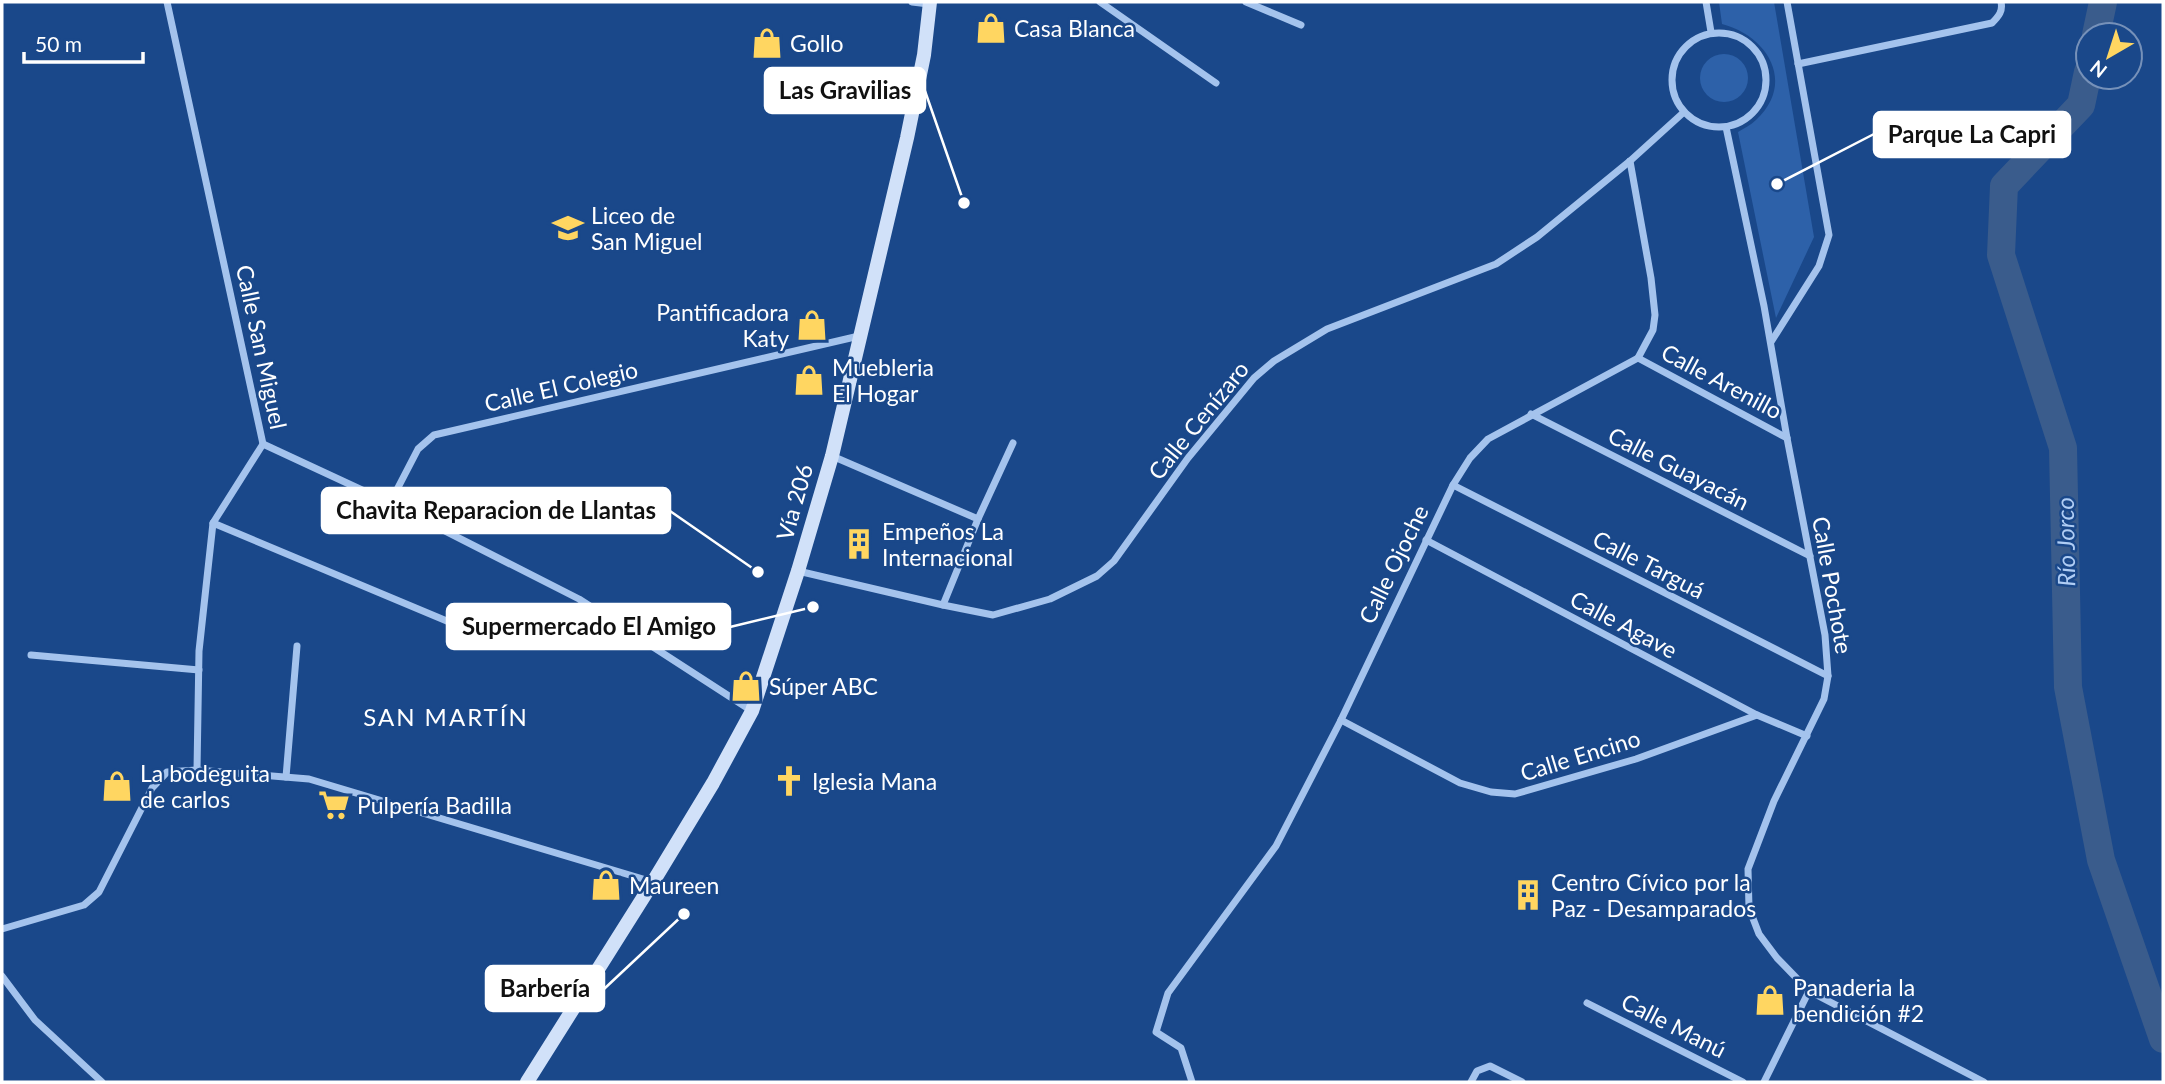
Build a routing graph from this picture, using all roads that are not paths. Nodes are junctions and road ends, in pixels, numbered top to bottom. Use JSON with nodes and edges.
{"nodes":[{"id":1,"x":167,"y":2,"type":"edge"},
{"id":2,"x":912,"y":2,"type":"edge"},
{"id":3,"x":1100,"y":2,"type":"edge"},
{"id":4,"x":1247,"y":2,"type":"edge"},
{"id":5,"x":1706,"y":2,"type":"edge"},
{"id":6,"x":1787,"y":2,"type":"edge"},
{"id":7,"x":2001,"y":2,"type":"edge"},
{"id":8,"x":930,"y":3,"type":"edge"},
{"id":9,"x":1301,"y":25,"type":"dead end"},
{"id":10,"x":1711,"y":32,"type":"junction"},
{"id":11,"x":1798,"y":64,"type":"junction"},
{"id":12,"x":1216,"y":83,"type":"dead end"},
{"id":13,"x":1684,"y":112,"type":"junction"},
{"id":14,"x":1726,"y":127,"type":"junction"},
{"id":15,"x":1630,"y":161,"type":"junction"},
{"id":16,"x":859,"y":336,"type":"junction"},
{"id":17,"x":1771,"y":343,"type":"junction"},
{"id":18,"x":1638,"y":358,"type":"junction"},
{"id":19,"x":1531,"y":414,"type":"junction"},
{"id":20,"x":1787,"y":438,"type":"junction"},
{"id":21,"x":1013,"y":443,"type":"dead end"},
{"id":22,"x":263,"y":444,"type":"junction"},
{"id":23,"x":832,"y":456,"type":"junction"},
{"id":24,"x":1453,"y":485,"type":"junction"},
{"id":25,"x":390,"y":503,"type":"junction"},
{"id":26,"x":978,"y":519,"type":"junction"},
{"id":27,"x":214,"y":523,"type":"junction"},
{"id":28,"x":1426,"y":540,"type":"junction"},
{"id":29,"x":1810,"y":556,"type":"junction"},
{"id":30,"x":798,"y":571,"type":"junction"},
{"id":31,"x":943,"y":605,"type":"junction"},
{"id":32,"x":485,"y":637,"type":"dead end"},
{"id":33,"x":296,"y":646,"type":"dead end"},
{"id":34,"x":31,"y":655,"type":"dead end"},
{"id":35,"x":199,"y":670,"type":"junction"},
{"id":36,"x":1828,"y":676,"type":"junction"},
{"id":37,"x":752,"y":711,"type":"junction"},
{"id":38,"x":1757,"y":715,"type":"junction"},
{"id":39,"x":1341,"y":720,"type":"junction"},
{"id":40,"x":1807,"y":736,"type":"junction"},
{"id":41,"x":197,"y":770,"type":"junction"},
{"id":42,"x":285,"y":777,"type":"junction"},
{"id":43,"x":653,"y":882,"type":"junction"},
{"id":44,"x":2,"y":929,"type":"edge"},
{"id":45,"x":2,"y":976,"type":"edge"},
{"id":46,"x":1809,"y":991,"type":"junction"},
{"id":47,"x":1587,"y":1003,"type":"dead end"},
{"id":48,"x":102,"y":1082,"type":"edge"},
{"id":49,"x":527,"y":1082,"type":"edge"},
{"id":50,"x":1192,"y":1082,"type":"edge"},
{"id":51,"x":1471,"y":1082,"type":"edge"},
{"id":52,"x":1522,"y":1082,"type":"edge"},
{"id":53,"x":1743,"y":1082,"type":"edge"},
{"id":54,"x":1763,"y":1082,"type":"edge"},
{"id":55,"x":1984,"y":1082,"type":"edge"}],
"edges":[{"from":1,"to":22,"type":"street","name":"Calle San Miguel"},
{"from":2,"to":8,"type":"street"},
{"from":3,"to":12,"type":"street"},
{"from":4,"to":9,"type":"street"},
{"from":5,"to":10,"type":"street"},
{"from":6,"to":11,"type":"street"},
{"from":7,"to":11,"type":"street"},
{"from":8,"to":16,"type":"main road","name":"Vía 206"},
{"from":10,"to":13,"type":"street"},
{"from":10,"to":14,"type":"street"},
{"from":11,"to":17,"type":"street"},
{"from":13,"to":14,"type":"street"},
{"from":13,"to":15,"type":"street","name":"Calle Cenízaro"},
{"from":14,"to":17,"type":"street","name":"Calle Pochote"},
{"from":15,"to":18,"type":"street"},
{"from":15,"to":31,"type":"street","name":"Calle Cenízaro"},
{"from":16,"to":23,"type":"main road","name":"Vía 206"},
{"from":16,"to":25,"type":"street","name":"Calle El Colegio"},
{"from":17,"to":20,"type":"street","name":"Calle Pochote"},
{"from":18,"to":19,"type":"street","name":"Calle Ojoche"},
{"from":18,"to":20,"type":"street","name":"Calle Arenillo"},
{"from":19,"to":24,"type":"street","name":"Calle Ojoche"},
{"from":19,"to":29,"type":"street","name":"Calle Guayacán"},
{"from":20,"to":29,"type":"street","name":"Calle Pochote"},
{"from":21,"to":26,"type":"street"},
{"from":22,"to":25,"type":"street","name":"Calle San Miguel"},
{"from":22,"to":27,"type":"street"},
{"from":23,"to":26,"type":"street"},
{"from":23,"to":30,"type":"main road","name":"Vía 206"},
{"from":24,"to":28,"type":"street","name":"Calle Ojoche"},
{"from":24,"to":36,"type":"street","name":"Calle Targuá"},
{"from":25,"to":37,"type":"street","name":"Calle San Miguel"},
{"from":26,"to":31,"type":"street"},
{"from":27,"to":32,"type":"street"},
{"from":27,"to":35,"type":"street"},
{"from":28,"to":38,"type":"street","name":"Calle Agave"},
{"from":28,"to":39,"type":"street","name":"Calle Ojoche"},
{"from":29,"to":36,"type":"street","name":"Calle Pochote"},
{"from":30,"to":31,"type":"street","name":"Calle Cenízaro"},
{"from":30,"to":37,"type":"main road","name":"Vía 206"},
{"from":33,"to":42,"type":"street"},
{"from":34,"to":35,"type":"street"},
{"from":35,"to":41,"type":"street"},
{"from":36,"to":40,"type":"street","name":"Calle Pochote"},
{"from":37,"to":43,"type":"main road","name":"Vía 206"},
{"from":38,"to":39,"type":"street","name":"Calle Encino"},
{"from":38,"to":40,"type":"street","name":"Calle Agave"},
{"from":39,"to":50,"type":"street","name":"Calle Ojoche"},
{"from":40,"to":46,"type":"street","name":"Calle Pochote"},
{"from":41,"to":42,"type":"street"},
{"from":41,"to":44,"type":"street"},
{"from":42,"to":43,"type":"street"},
{"from":43,"to":49,"type":"main road","name":"Vía 206"},
{"from":45,"to":48,"type":"street"},
{"from":46,"to":54,"type":"street"},
{"from":46,"to":55,"type":"street","name":"Calle Pochote"},
{"from":47,"to":53,"type":"street","name":"Calle Manú"},
{"from":51,"to":52,"type":"street"}]}
